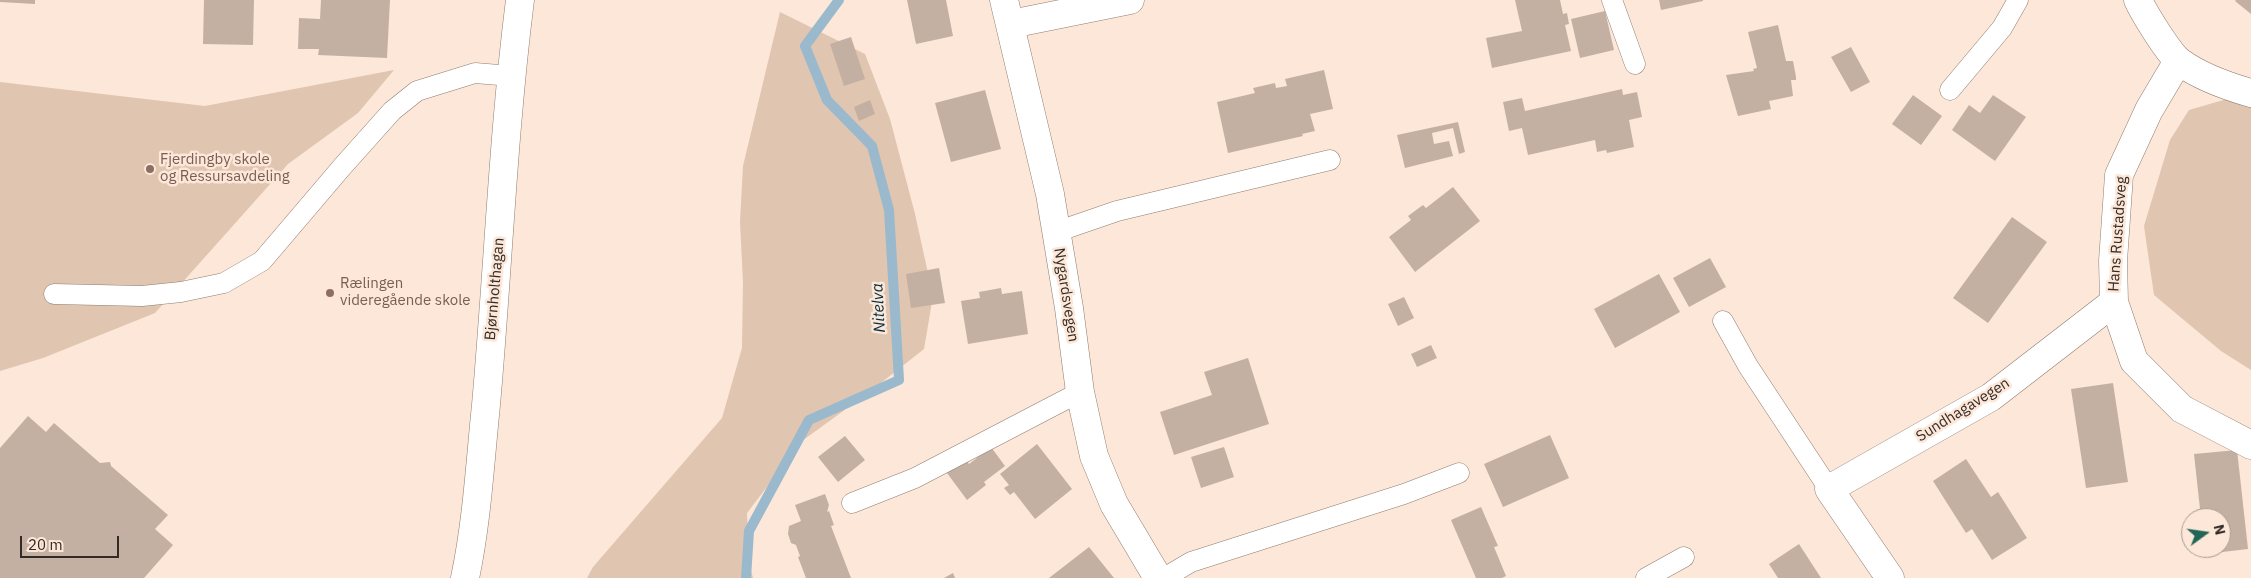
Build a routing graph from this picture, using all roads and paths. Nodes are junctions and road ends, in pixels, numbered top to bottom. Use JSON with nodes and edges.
{"nodes":[{"id":1,"x":520,"y":0,"type":"edge"},
{"id":2,"x":1130,"y":0,"type":"edge"},
{"id":3,"x":1612,"y":0,"type":"edge"},
{"id":4,"x":2018,"y":0,"type":"edge"},
{"id":5,"x":2138,"y":0,"type":"edge"},
{"id":6,"x":1008,"y":12,"type":"edge"},
{"id":7,"x":2178,"y":61,"type":"junction"},
{"id":8,"x":1635,"y":64,"type":"dead end"},
{"id":9,"x":511,"y":76,"type":"junction"},
{"id":10,"x":1950,"y":90,"type":"dead end"},
{"id":11,"x":2251,"y":93,"type":"edge"},
{"id":12,"x":1330,"y":160,"type":"dead end"},
{"id":13,"x":1056,"y":232,"type":"junction"},
{"id":14,"x":54,"y":294,"type":"dead end"},
{"id":15,"x":2114,"y":302,"type":"junction"},
{"id":16,"x":1723,"y":321,"type":"dead end"},
{"id":17,"x":1080,"y":392,"type":"junction"},
{"id":18,"x":2251,"y":445,"type":"edge"},
{"id":19,"x":1459,"y":473,"type":"dead end"},
{"id":20,"x":1830,"y":489,"type":"junction"},
{"id":21,"x":852,"y":503,"type":"dead end"},
{"id":22,"x":1684,"y":557,"type":"dead end"},
{"id":23,"x":465,"y":578,"type":"edge"},
{"id":24,"x":1158,"y":578,"type":"edge"},
{"id":25,"x":1164,"y":578,"type":"edge"},
{"id":26,"x":1646,"y":578,"type":"edge"},
{"id":27,"x":1890,"y":578,"type":"edge"}],
"edges":[{"from":1,"to":9,"type":"street","name":"Bjørnholthagan"},
{"from":2,"to":6,"type":"street"},
{"from":3,"to":8,"type":"lane"},
{"from":4,"to":10,"type":"lane"},
{"from":5,"to":7,"type":"street"},
{"from":6,"to":13,"type":"street","name":"Nygardsvegen"},
{"from":7,"to":11,"type":"street"},
{"from":7,"to":15,"type":"street","name":"Hans Rustadsveg"},
{"from":9,"to":14,"type":"lane"},
{"from":9,"to":23,"type":"street","name":"Bjørnholthagan"},
{"from":12,"to":13,"type":"lane"},
{"from":13,"to":17,"type":"street","name":"Nygardsvegen"},
{"from":15,"to":18,"type":"street","name":"Hans Rustadsveg"},
{"from":15,"to":20,"type":"street","name":"Sundhagavegen"},
{"from":16,"to":20,"type":"lane"},
{"from":17,"to":21,"type":"lane"},
{"from":17,"to":24,"type":"street","name":"Nygardsvegen"},
{"from":19,"to":25,"type":"lane"},
{"from":20,"to":27,"type":"street"},
{"from":22,"to":26,"type":"lane"}]}
